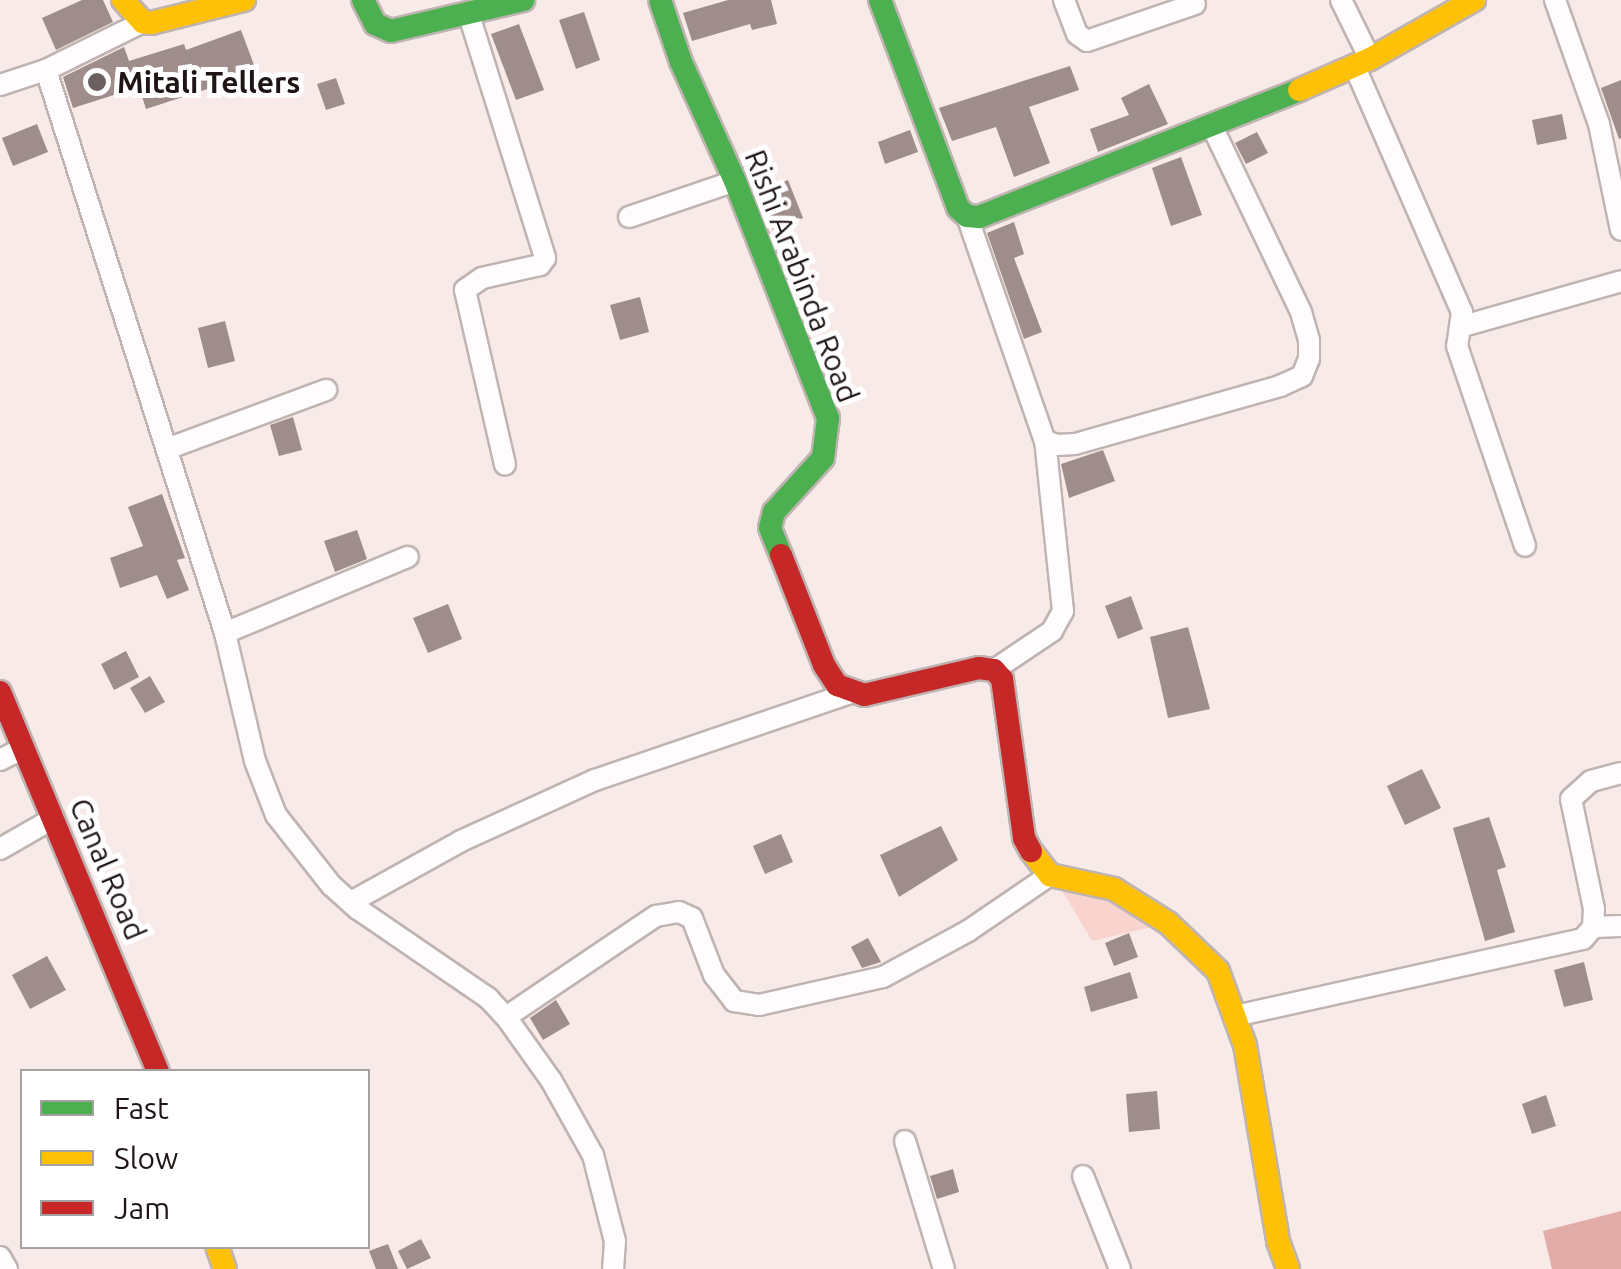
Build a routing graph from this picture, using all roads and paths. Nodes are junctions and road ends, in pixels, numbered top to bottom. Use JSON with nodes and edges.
{"nodes":[{"id":1,"x":123,"y":0,"type":"edge"},
{"id":2,"x":244,"y":0,"type":"edge"},
{"id":3,"x":363,"y":0,"type":"edge"},
{"id":4,"x":660,"y":0,"type":"edge"},
{"id":5,"x":880,"y":0,"type":"edge"},
{"id":6,"x":1064,"y":0,"type":"edge"},
{"id":7,"x":1341,"y":0,"type":"edge"},
{"id":8,"x":1474,"y":0,"type":"edge"},
{"id":9,"x":1554,"y":0,"type":"edge"},
{"id":10,"x":514,"y":1,"type":"edge"},
{"id":11,"x":1196,"y":4,"type":"dead end"},
{"id":12,"x":469,"y":15,"type":"junction"},
{"id":13,"x":142,"y":22,"type":"junction"},
{"id":14,"x":1362,"y":62,"type":"junction"},
{"id":15,"x":46,"y":70,"type":"junction"},
{"id":16,"x":0,"y":85,"type":"edge"},
{"id":17,"x":1621,"y":118,"type":"edge"},
{"id":18,"x":1599,"y":124,"type":"junction"},
{"id":19,"x":1212,"y":126,"type":"junction"},
{"id":20,"x":736,"y":182,"type":"junction"},
{"id":21,"x":967,"y":216,"type":"junction"},
{"id":22,"x":629,"y":217,"type":"dead end"},
{"id":23,"x":1621,"y":230,"type":"edge"},
{"id":24,"x":1621,"y":281,"type":"edge"},
{"id":25,"x":1460,"y":326,"type":"junction"},
{"id":26,"x":326,"y":390,"type":"dead end"},
{"id":27,"x":1045,"y":441,"type":"junction"},
{"id":28,"x":167,"y":449,"type":"junction"},
{"id":29,"x":506,"y":464,"type":"dead end"},
{"id":30,"x":1525,"y":546,"type":"dead end"},
{"id":31,"x":408,"y":557,"type":"dead end"},
{"id":32,"x":225,"y":633,"type":"junction"},
{"id":33,"x":994,"y":670,"type":"junction"},
{"id":34,"x":0,"y":692,"type":"edge"},
{"id":35,"x":850,"y":692,"type":"junction"},
{"id":36,"x":24,"y":748,"type":"junction"},
{"id":37,"x":0,"y":760,"type":"edge"},
{"id":38,"x":1621,"y":773,"type":"edge"},
{"id":39,"x":54,"y":818,"type":"junction"},
{"id":40,"x":0,"y":849,"type":"edge"},
{"id":41,"x":1050,"y":875,"type":"junction"},
{"id":42,"x":350,"y":902,"type":"junction"},
{"id":43,"x":1621,"y":926,"type":"edge"},
{"id":44,"x":1593,"y":927,"type":"junction"},
{"id":45,"x":506,"y":1016,"type":"junction"},
{"id":46,"x":1234,"y":1016,"type":"junction"},
{"id":47,"x":157,"y":1069,"type":"edge"},
{"id":48,"x":905,"y":1140,"type":"dead end"},
{"id":49,"x":1083,"y":1176,"type":"dead end"},
{"id":50,"x":0,"y":1257,"type":"edge"},
{"id":51,"x":7,"y":1269,"type":"edge"},
{"id":52,"x":613,"y":1269,"type":"edge"},
{"id":53,"x":944,"y":1269,"type":"edge"},
{"id":54,"x":1120,"y":1269,"type":"edge"},
{"id":55,"x":1288,"y":1269,"type":"edge"}],
"edges":[{"from":1,"to":13,"type":"street"},
{"from":2,"to":13,"type":"street"},
{"from":3,"to":12,"type":"street"},
{"from":4,"to":20,"type":"street","name":"Rishi Arabinda Road"},
{"from":5,"to":21,"type":"street"},
{"from":6,"to":11,"type":"street"},
{"from":7,"to":14,"type":"street"},
{"from":8,"to":14,"type":"street"},
{"from":9,"to":18,"type":"street"},
{"from":10,"to":12,"type":"street"},
{"from":12,"to":29,"type":"street"},
{"from":13,"to":15,"type":"street"},
{"from":14,"to":19,"type":"street"},
{"from":14,"to":25,"type":"street"},
{"from":15,"to":16,"type":"street"},
{"from":15,"to":28,"type":"street"},
{"from":17,"to":18,"type":"street"},
{"from":18,"to":23,"type":"street"},
{"from":19,"to":21,"type":"street"},
{"from":19,"to":27,"type":"street"},
{"from":20,"to":22,"type":"street"},
{"from":20,"to":35,"type":"street","name":"Rishi Arabinda Road"},
{"from":21,"to":27,"type":"street"},
{"from":24,"to":25,"type":"street"},
{"from":25,"to":30,"type":"street"},
{"from":26,"to":28,"type":"street"},
{"from":27,"to":33,"type":"street"},
{"from":28,"to":32,"type":"street"},
{"from":31,"to":32,"type":"street"},
{"from":32,"to":42,"type":"street"},
{"from":33,"to":35,"type":"street"},
{"from":33,"to":41,"type":"street"},
{"from":34,"to":36,"type":"street","name":"Canal Road"},
{"from":35,"to":42,"type":"street"},
{"from":36,"to":37,"type":"street"},
{"from":36,"to":39,"type":"street","name":"Canal Road"},
{"from":38,"to":44,"type":"street"},
{"from":39,"to":40,"type":"street"},
{"from":39,"to":47,"type":"street","name":"Canal Road"},
{"from":41,"to":45,"type":"street"},
{"from":41,"to":46,"type":"street"},
{"from":42,"to":45,"type":"street"},
{"from":43,"to":44,"type":"street"},
{"from":44,"to":46,"type":"street"},
{"from":45,"to":52,"type":"street"},
{"from":46,"to":55,"type":"street"},
{"from":48,"to":53,"type":"street"},
{"from":49,"to":54,"type":"street"},
{"from":50,"to":51,"type":"street"}]}
